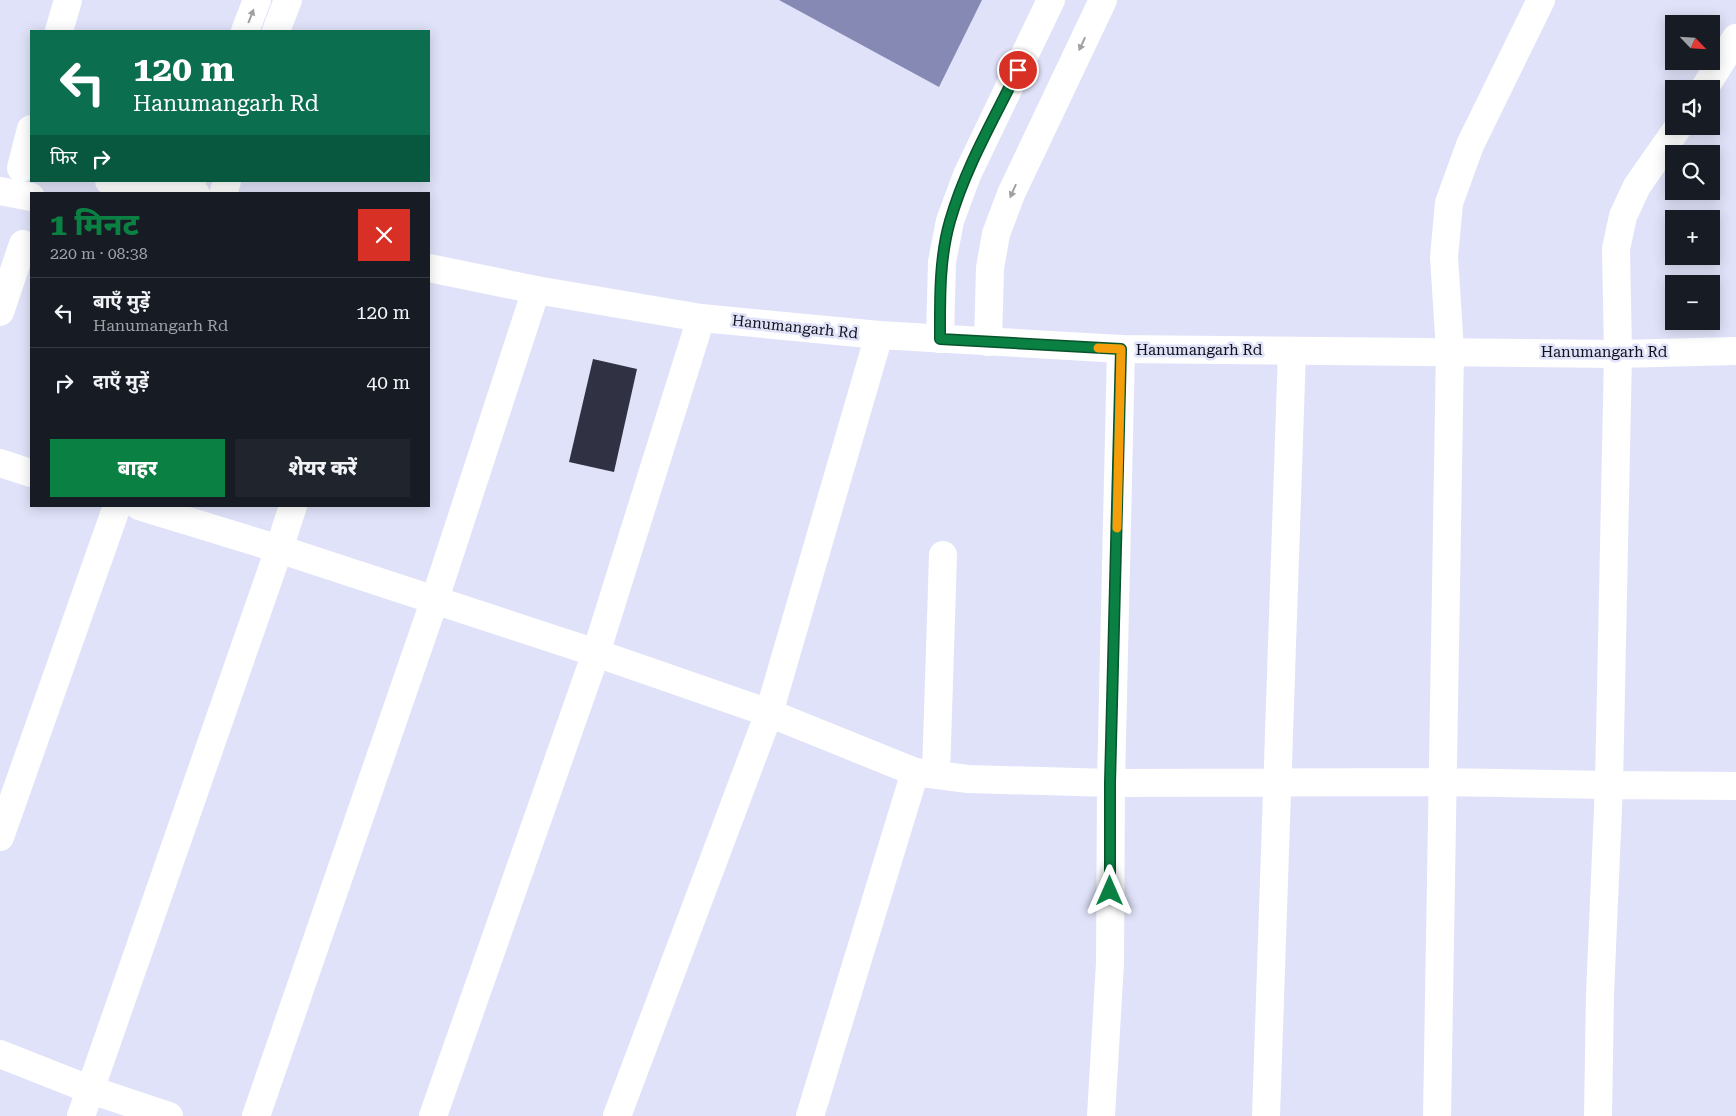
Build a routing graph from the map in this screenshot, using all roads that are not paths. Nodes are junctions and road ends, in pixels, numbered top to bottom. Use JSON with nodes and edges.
{"nodes":[{"id":1,"x":68,"y":0,"type":"edge"},
{"id":2,"x":256,"y":0,"type":"edge"},
{"id":3,"x":288,"y":0,"type":"edge"},
{"id":4,"x":1051,"y":0,"type":"edge"},
{"id":5,"x":1102,"y":0,"type":"edge"},
{"id":6,"x":1541,"y":0,"type":"edge"},
{"id":7,"x":59,"y":30,"type":"edge"},
{"id":8,"x":245,"y":30,"type":"edge"},
{"id":9,"x":276,"y":30,"type":"edge"},
{"id":10,"x":1736,"y":38,"type":"edge"},
{"id":11,"x":1710,"y":80,"type":"edge"},
{"id":12,"x":30,"y":132,"type":"edge"},
{"id":13,"x":1673,"y":135,"type":"edge"},
{"id":14,"x":17,"y":167,"type":"edge"},
{"id":15,"x":118,"y":182,"type":"edge"},
{"id":16,"x":191,"y":190,"type":"edge"},
{"id":17,"x":0,"y":191,"type":"edge"},
{"id":18,"x":30,"y":197,"type":"edge"},
{"id":19,"x":18,"y":243,"type":"edge"},
{"id":20,"x":430,"y":268,"type":"edge"},
{"id":21,"x":536,"y":290,"type":"junction"},
{"id":22,"x":0,"y":312,"type":"edge"},
{"id":23,"x":701,"y":318,"type":"junction"},
{"id":24,"x":879,"y":335,"type":"junction"},
{"id":25,"x":940,"y":339,"type":"junction"},
{"id":26,"x":988,"y":342,"type":"junction"},
{"id":27,"x":1121,"y":349,"type":"junction"},
{"id":28,"x":1292,"y":351,"type":"junction"},
{"id":29,"x":1450,"y":351,"type":"junction"},
{"id":30,"x":1736,"y":351,"type":"edge"},
{"id":31,"x":1618,"y":354,"type":"junction"},
{"id":32,"x":0,"y":463,"type":"edge"},
{"id":33,"x":30,"y":473,"type":"edge"},
{"id":34,"x":117,"y":507,"type":"edge"},
{"id":35,"x":142,"y":507,"type":"edge"},
{"id":36,"x":293,"y":507,"type":"edge"},
{"id":37,"x":279,"y":549,"type":"junction"},
{"id":38,"x":943,"y":555,"type":"dead end"},
{"id":39,"x":435,"y":599,"type":"junction"},
{"id":40,"x":596,"y":653,"type":"junction"},
{"id":41,"x":769,"y":713,"type":"junction"},
{"id":42,"x":925,"y":774,"type":"junction"},
{"id":43,"x":1277,"y":782,"type":"junction"},
{"id":44,"x":1443,"y":782,"type":"junction"},
{"id":45,"x":1110,"y":783,"type":"junction"},
{"id":46,"x":1609,"y":785,"type":"junction"},
{"id":47,"x":1736,"y":786,"type":"edge"},
{"id":48,"x":0,"y":837,"type":"edge"},
{"id":49,"x":0,"y":1054,"type":"edge"},
{"id":50,"x":91,"y":1090,"type":"junction"},
{"id":51,"x":81,"y":1116,"type":"edge"},
{"id":52,"x":169,"y":1116,"type":"edge"},
{"id":53,"x":256,"y":1116,"type":"edge"},
{"id":54,"x":433,"y":1116,"type":"edge"},
{"id":55,"x":617,"y":1116,"type":"edge"},
{"id":56,"x":810,"y":1116,"type":"edge"},
{"id":57,"x":1101,"y":1116,"type":"edge"},
{"id":58,"x":1266,"y":1116,"type":"edge"},
{"id":59,"x":1437,"y":1116,"type":"edge"},
{"id":60,"x":1598,"y":1116,"type":"edge"}],
"edges":[{"from":1,"to":7,"type":"street"},
{"from":8,"to":2,"type":"street","one_way":true},
{"from":3,"to":9,"type":"street"},
{"from":4,"to":25,"type":"street"},
{"from":5,"to":26,"type":"street","one_way":true},
{"from":6,"to":29,"type":"street"},
{"from":10,"to":11,"type":"street"},
{"from":12,"to":14,"type":"street"},
{"from":13,"to":31,"type":"street"},
{"from":15,"to":16,"type":"street"},
{"from":17,"to":18,"type":"street"},
{"from":19,"to":22,"type":"street"},
{"from":20,"to":21,"type":"street","name":"Hanumangarh Rd"},
{"from":21,"to":23,"type":"street","name":"Hanumangarh Rd"},
{"from":21,"to":39,"type":"street"},
{"from":23,"to":24,"type":"street","name":"Hanumangarh Rd"},
{"from":23,"to":40,"type":"street"},
{"from":24,"to":25,"type":"street","name":"Hanumangarh Rd"},
{"from":24,"to":41,"type":"street"},
{"from":25,"to":26,"type":"street","name":"Hanumangarh Rd"},
{"from":26,"to":27,"type":"street","name":"Hanumangarh Rd"},
{"from":27,"to":28,"type":"street","name":"Hanumangarh Rd"},
{"from":27,"to":45,"type":"street"},
{"from":28,"to":29,"type":"street","name":"Hanumangarh Rd"},
{"from":28,"to":43,"type":"street"},
{"from":29,"to":31,"type":"street","name":"Hanumangarh Rd"},
{"from":29,"to":44,"type":"street"},
{"from":30,"to":31,"type":"street","name":"Hanumangarh Rd"},
{"from":31,"to":46,"type":"street"},
{"from":32,"to":33,"type":"street"},
{"from":34,"to":48,"type":"street"},
{"from":35,"to":37,"type":"street"},
{"from":36,"to":37,"type":"street"},
{"from":37,"to":39,"type":"street"},
{"from":37,"to":50,"type":"street"},
{"from":38,"to":42,"type":"street"},
{"from":39,"to":40,"type":"street"},
{"from":39,"to":53,"type":"street"},
{"from":40,"to":41,"type":"street"},
{"from":40,"to":54,"type":"street"},
{"from":41,"to":42,"type":"street"},
{"from":41,"to":55,"type":"street"},
{"from":42,"to":45,"type":"street"},
{"from":42,"to":56,"type":"street"},
{"from":43,"to":44,"type":"street"},
{"from":43,"to":45,"type":"street"},
{"from":43,"to":58,"type":"street"},
{"from":44,"to":46,"type":"street"},
{"from":44,"to":59,"type":"street"},
{"from":45,"to":57,"type":"street"},
{"from":46,"to":47,"type":"street"},
{"from":46,"to":60,"type":"street"},
{"from":49,"to":50,"type":"street"},
{"from":50,"to":51,"type":"street"},
{"from":50,"to":52,"type":"street"}]}
